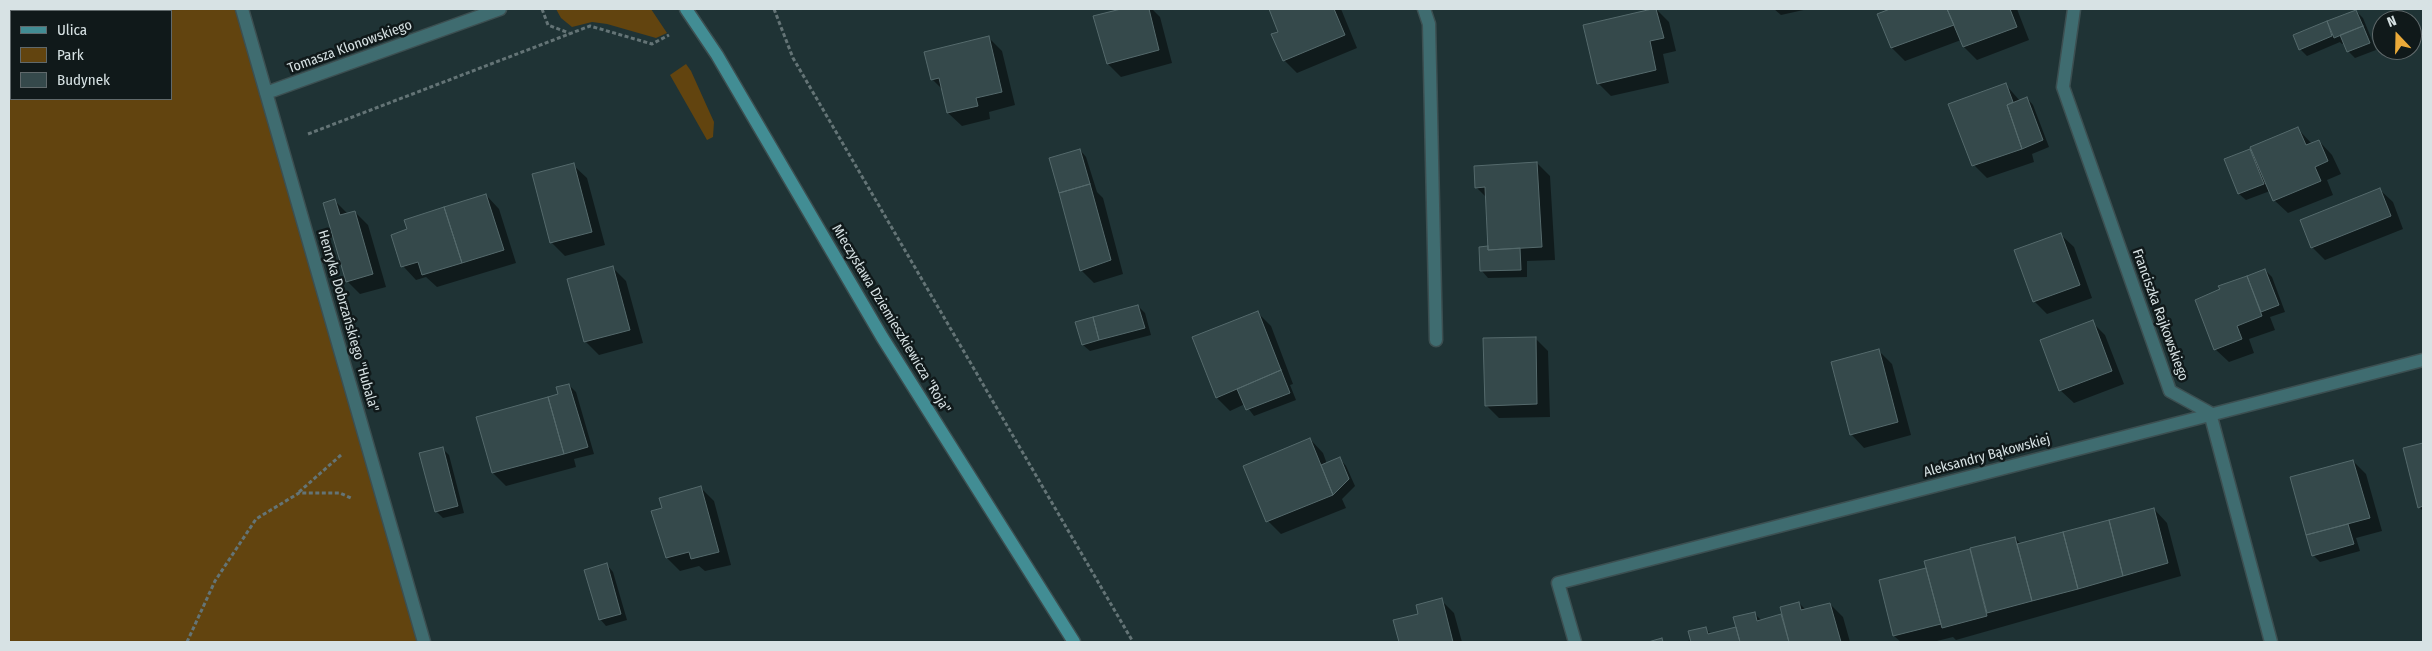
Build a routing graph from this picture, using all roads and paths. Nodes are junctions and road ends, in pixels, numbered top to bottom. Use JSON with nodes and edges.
{"nodes":[{"id":1,"x":242,"y":9,"type":"edge"},
{"id":2,"x":500,"y":9,"type":"edge"},
{"id":3,"x":542,"y":9,"type":"edge"},
{"id":4,"x":686,"y":9,"type":"edge"},
{"id":5,"x":774,"y":9,"type":"edge"},
{"id":6,"x":1424,"y":9,"type":"edge"},
{"id":7,"x":2074,"y":9,"type":"edge"},
{"id":8,"x":695,"y":23,"type":"junction"},
{"id":9,"x":570,"y":34,"type":"junction"},
{"id":10,"x":266,"y":93,"type":"junction"},
{"id":11,"x":281,"y":144,"type":"junction"},
{"id":12,"x":1436,"y":340,"type":"dead end"},
{"id":13,"x":2423,"y":360,"type":"edge"},
{"id":14,"x":2210,"y":413,"type":"junction"},
{"id":15,"x":365,"y":432,"type":"junction"},
{"id":16,"x":298,"y":493,"type":"junction"},
{"id":17,"x":386,"y":514,"type":"junction"},
{"id":18,"x":187,"y":642,"type":"edge"},
{"id":19,"x":424,"y":642,"type":"edge"},
{"id":20,"x":1074,"y":642,"type":"edge"},
{"id":21,"x":1133,"y":642,"type":"edge"},
{"id":22,"x":1574,"y":642,"type":"edge"},
{"id":23,"x":2271,"y":642,"type":"edge"}],
"edges":[{"from":1,"to":10,"type":"street","name":"Henryka Dobrzańskiego \"Hubala\""},
{"from":2,"to":10,"type":"street","name":"Tomasza Klonowskiego"},
{"from":3,"to":9,"type":"path"},
{"from":4,"to":8,"type":"main road","name":"Mieczysława Dziemieszkiewicza \"Roja\""},
{"from":5,"to":21,"type":"path"},
{"from":6,"to":12,"type":"street"},
{"from":7,"to":14,"type":"street","name":"Franciszka Rajkowskiego"},
{"from":8,"to":9,"type":"path"},
{"from":8,"to":20,"type":"main road","name":"Mieczysława Dziemieszkiewicza \"Roja\""},
{"from":9,"to":11,"type":"path"},
{"from":10,"to":11,"type":"street","name":"Henryka Dobrzańskiego \"Hubala\""},
{"from":11,"to":15,"type":"street","name":"Henryka Dobrzańskiego \"Hubala\""},
{"from":13,"to":14,"type":"street","name":"Aleksandry Bąkowskiej"},
{"from":14,"to":22,"type":"street","name":"Aleksandry Bąkowskiej"},
{"from":14,"to":23,"type":"street"},
{"from":15,"to":16,"type":"path"},
{"from":15,"to":17,"type":"street","name":"Henryka Dobrzańskiego \"Hubala\""},
{"from":16,"to":17,"type":"path"},
{"from":16,"to":18,"type":"path"},
{"from":17,"to":19,"type":"street","name":"Henryka Dobrzańskiego \"Hubala\""}]}
